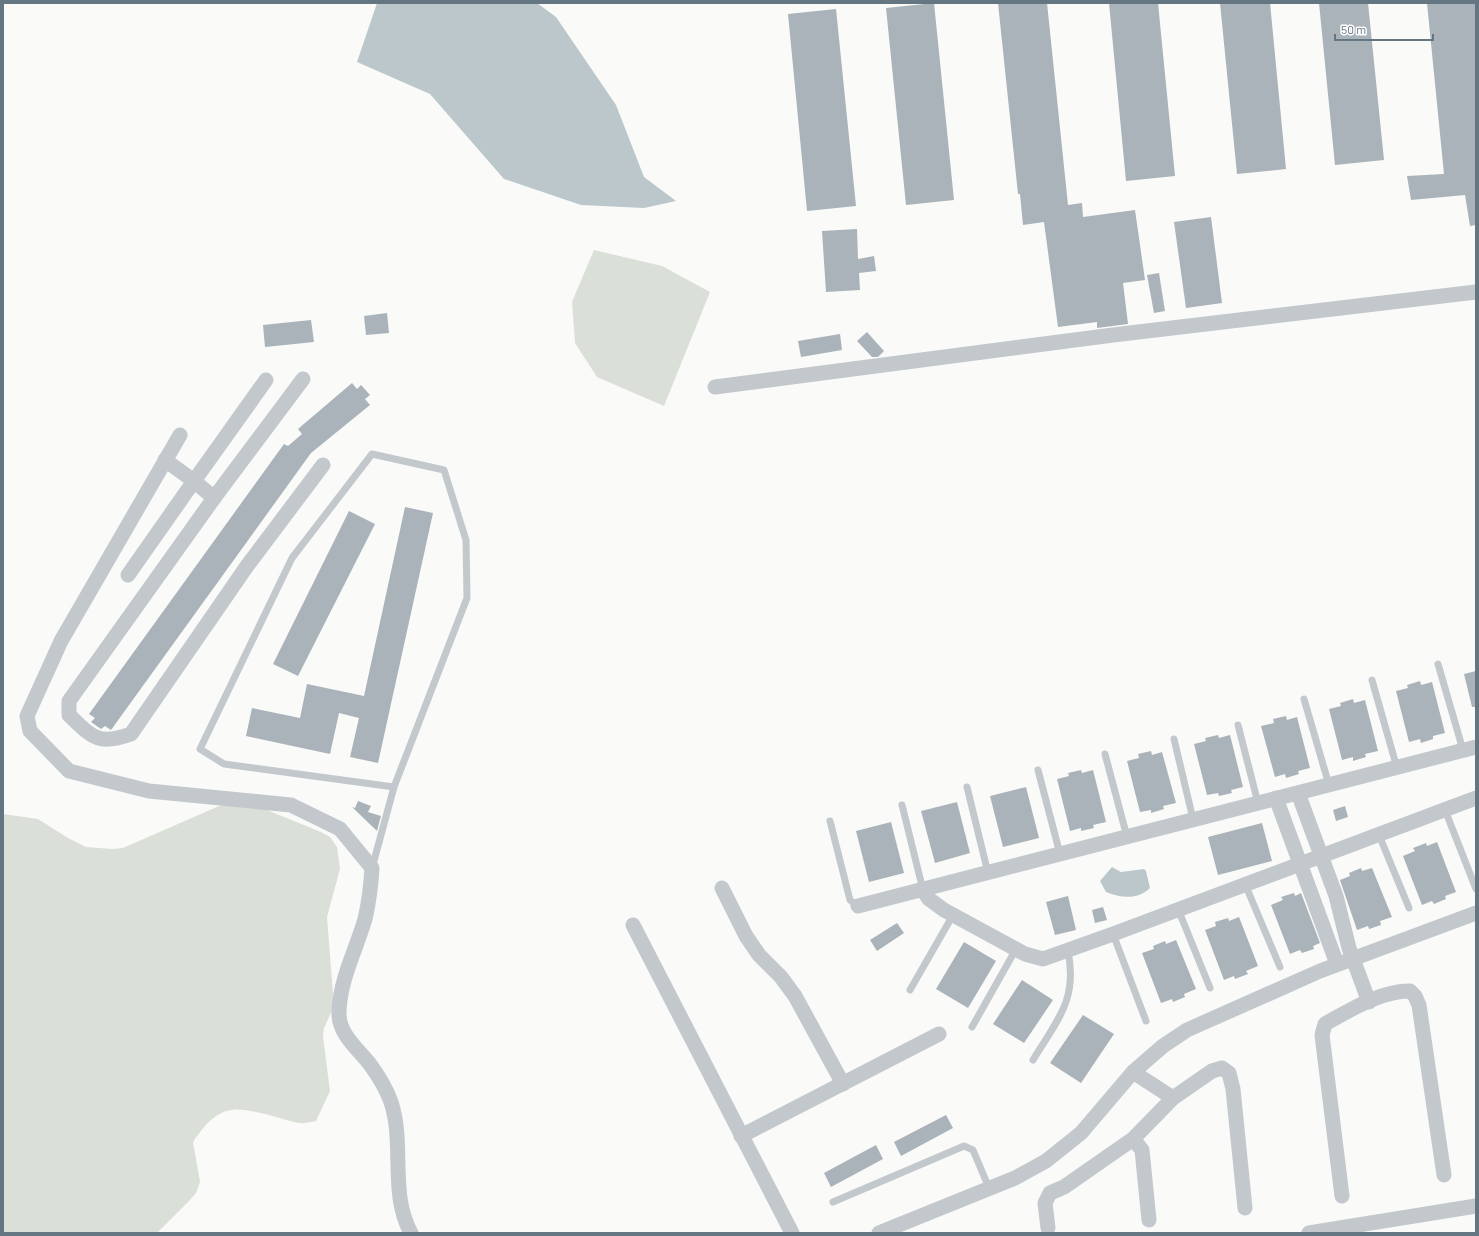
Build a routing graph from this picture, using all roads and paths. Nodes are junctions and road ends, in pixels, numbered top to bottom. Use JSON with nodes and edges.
{"nodes":[{"id":1,"x":1476,"y":292,"type":"edge"},
{"id":2,"x":303,"y":379,"type":"dead end"},
{"id":3,"x":266,"y":380,"type":"dead end"},
{"id":4,"x":715,"y":387,"type":"dead end"},
{"id":5,"x":180,"y":435,"type":"dead end"},
{"id":6,"x":165,"y":460,"type":"junction"},
{"id":7,"x":323,"y":465,"type":"dead end"},
{"id":8,"x":194,"y":482,"type":"junction"},
{"id":9,"x":214,"y":498,"type":"junction"},
{"id":10,"x":128,"y":575,"type":"dead end"},
{"id":11,"x":1438,"y":664,"type":"dead end"},
{"id":12,"x":1372,"y":680,"type":"dead end"},
{"id":13,"x":1304,"y":699,"type":"dead end"},
{"id":14,"x":1238,"y":725,"type":"dead end"},
{"id":15,"x":1174,"y":739,"type":"dead end"},
{"id":16,"x":1469,"y":748,"type":"edge"},
{"id":17,"x":1105,"y":754,"type":"dead end"},
{"id":18,"x":1397,"y":768,"type":"junction"},
{"id":19,"x":1038,"y":770,"type":"dead end"},
{"id":20,"x":1328,"y":785,"type":"junction"},
{"id":21,"x":394,"y":787,"type":"junction"},
{"id":22,"x":967,"y":787,"type":"dead end"},
{"id":23,"x":1298,"y":793,"type":"junction"},
{"id":24,"x":1276,"y":798,"type":"junction"},
{"id":25,"x":1476,"y":798,"type":"edge"},
{"id":26,"x":1258,"y":803,"type":"junction"},
{"id":27,"x":902,"y":805,"type":"dead end"},
{"id":28,"x":1445,"y":810,"type":"junction"},
{"id":29,"x":1193,"y":819,"type":"junction"},
{"id":30,"x":830,"y":821,"type":"dead end"},
{"id":31,"x":1379,"y":835,"type":"junction"},
{"id":32,"x":1127,"y":837,"type":"junction"},
{"id":33,"x":1060,"y":854,"type":"junction"},
{"id":34,"x":1321,"y":857,"type":"junction"},
{"id":35,"x":1300,"y":864,"type":"junction"},
{"id":36,"x":372,"y":868,"type":"junction"},
{"id":37,"x":988,"y":873,"type":"junction"},
{"id":38,"x":1245,"y":884,"type":"junction"},
{"id":39,"x":722,"y":888,"type":"dead end"},
{"id":40,"x":1476,"y":888,"type":"edge"},
{"id":41,"x":923,"y":890,"type":"junction"},
{"id":42,"x":858,"y":906,"type":"joint"},
{"id":43,"x":1409,"y":908,"type":"dead end"},
{"id":44,"x":1178,"y":910,"type":"junction"},
{"id":45,"x":1476,"y":913,"type":"edge"},
{"id":46,"x":954,"y":915,"type":"junction"},
{"id":47,"x":633,"y":925,"type":"dead end"},
{"id":48,"x":1113,"y":934,"type":"junction"},
{"id":49,"x":1016,"y":949,"type":"junction"},
{"id":50,"x":1068,"y":950,"type":"junction"},
{"id":51,"x":1353,"y":959,"type":"junction"},
{"id":52,"x":1337,"y":964,"type":"junction"},
{"id":53,"x":1280,"y":967,"type":"dead end"},
{"id":54,"x":1210,"y":988,"type":"dead end"},
{"id":55,"x":910,"y":990,"type":"dead end"},
{"id":56,"x":1369,"y":1002,"type":"junction"},
{"id":57,"x":1146,"y":1021,"type":"dead end"},
{"id":58,"x":972,"y":1027,"type":"dead end"},
{"id":59,"x":939,"y":1034,"type":"dead end"},
{"id":60,"x":1033,"y":1060,"type":"dead end"},
{"id":61,"x":1133,"y":1072,"type":"junction"},
{"id":62,"x":843,"y":1084,"type":"junction"},
{"id":63,"x":1173,"y":1098,"type":"junction"},
{"id":64,"x":741,"y":1136,"type":"junction"},
{"id":65,"x":1133,"y":1139,"type":"junction"},
{"id":66,"x":1444,"y":1175,"type":"dead end"},
{"id":67,"x":989,"y":1188,"type":"junction"},
{"id":68,"x":1342,"y":1196,"type":"dead end"},
{"id":69,"x":833,"y":1202,"type":"dead end"},
{"id":70,"x":1476,"y":1206,"type":"edge"},
{"id":71,"x":1245,"y":1208,"type":"dead end"},
{"id":72,"x":1149,"y":1220,"type":"dead end"},
{"id":73,"x":1048,"y":1228,"type":"dead end"},
{"id":74,"x":411,"y":1233,"type":"edge"},
{"id":75,"x":792,"y":1233,"type":"edge"},
{"id":76,"x":879,"y":1233,"type":"edge"},
{"id":77,"x":1309,"y":1233,"type":"edge"}],
"edges":[{"from":1,"to":4,"type":"street"},
{"from":2,"to":9,"type":"street"},
{"from":3,"to":8,"type":"street"},
{"from":5,"to":6,"type":"street"},
{"from":6,"to":8,"type":"street"},
{"from":6,"to":36,"type":"street"},
{"from":7,"to":9,"type":"street"},
{"from":8,"to":9,"type":"street"},
{"from":8,"to":10,"type":"street"},
{"from":11,"to":16,"type":"lane"},
{"from":12,"to":18,"type":"lane"},
{"from":13,"to":20,"type":"lane"},
{"from":14,"to":26,"type":"lane"},
{"from":15,"to":29,"type":"lane"},
{"from":16,"to":18,"type":"street"},
{"from":17,"to":32,"type":"lane"},
{"from":18,"to":20,"type":"street"},
{"from":19,"to":33,"type":"lane"},
{"from":20,"to":23,"type":"street"},
{"from":21,"to":21,"type":"lane"},
{"from":21,"to":36,"type":"lane"},
{"from":22,"to":37,"type":"lane"},
{"from":23,"to":24,"type":"street"},
{"from":23,"to":34,"type":"street"},
{"from":24,"to":26,"type":"street"},
{"from":24,"to":35,"type":"street"},
{"from":25,"to":28,"type":"street"},
{"from":26,"to":29,"type":"street"},
{"from":27,"to":41,"type":"lane"},
{"from":28,"to":31,"type":"street"},
{"from":28,"to":40,"type":"lane"},
{"from":29,"to":32,"type":"street"},
{"from":30,"to":42,"type":"lane"},
{"from":31,"to":34,"type":"street"},
{"from":31,"to":43,"type":"lane"},
{"from":32,"to":33,"type":"street"},
{"from":33,"to":37,"type":"street"},
{"from":34,"to":35,"type":"street"},
{"from":34,"to":51,"type":"street"},
{"from":35,"to":38,"type":"street"},
{"from":35,"to":52,"type":"street"},
{"from":36,"to":74,"type":"street"},
{"from":37,"to":41,"type":"street"},
{"from":38,"to":44,"type":"street"},
{"from":38,"to":53,"type":"lane"},
{"from":39,"to":62,"type":"street"},
{"from":41,"to":42,"type":"street"},
{"from":41,"to":46,"type":"street"},
{"from":44,"to":48,"type":"street"},
{"from":44,"to":54,"type":"lane"},
{"from":45,"to":51,"type":"street"},
{"from":46,"to":49,"type":"street"},
{"from":46,"to":55,"type":"lane"},
{"from":47,"to":64,"type":"street"},
{"from":48,"to":50,"type":"street"},
{"from":48,"to":57,"type":"lane"},
{"from":49,"to":50,"type":"street"},
{"from":49,"to":58,"type":"lane"},
{"from":50,"to":60,"type":"lane"},
{"from":51,"to":52,"type":"street"},
{"from":51,"to":56,"type":"street"},
{"from":52,"to":61,"type":"street"},
{"from":56,"to":66,"type":"street"},
{"from":56,"to":68,"type":"street"},
{"from":59,"to":62,"type":"street"},
{"from":61,"to":63,"type":"street"},
{"from":61,"to":67,"type":"street"},
{"from":62,"to":64,"type":"street"},
{"from":63,"to":65,"type":"street"},
{"from":63,"to":71,"type":"street"},
{"from":64,"to":75,"type":"street"},
{"from":65,"to":72,"type":"street"},
{"from":65,"to":73,"type":"street"},
{"from":67,"to":69,"type":"lane"},
{"from":67,"to":76,"type":"street"},
{"from":70,"to":77,"type":"street"}]}
